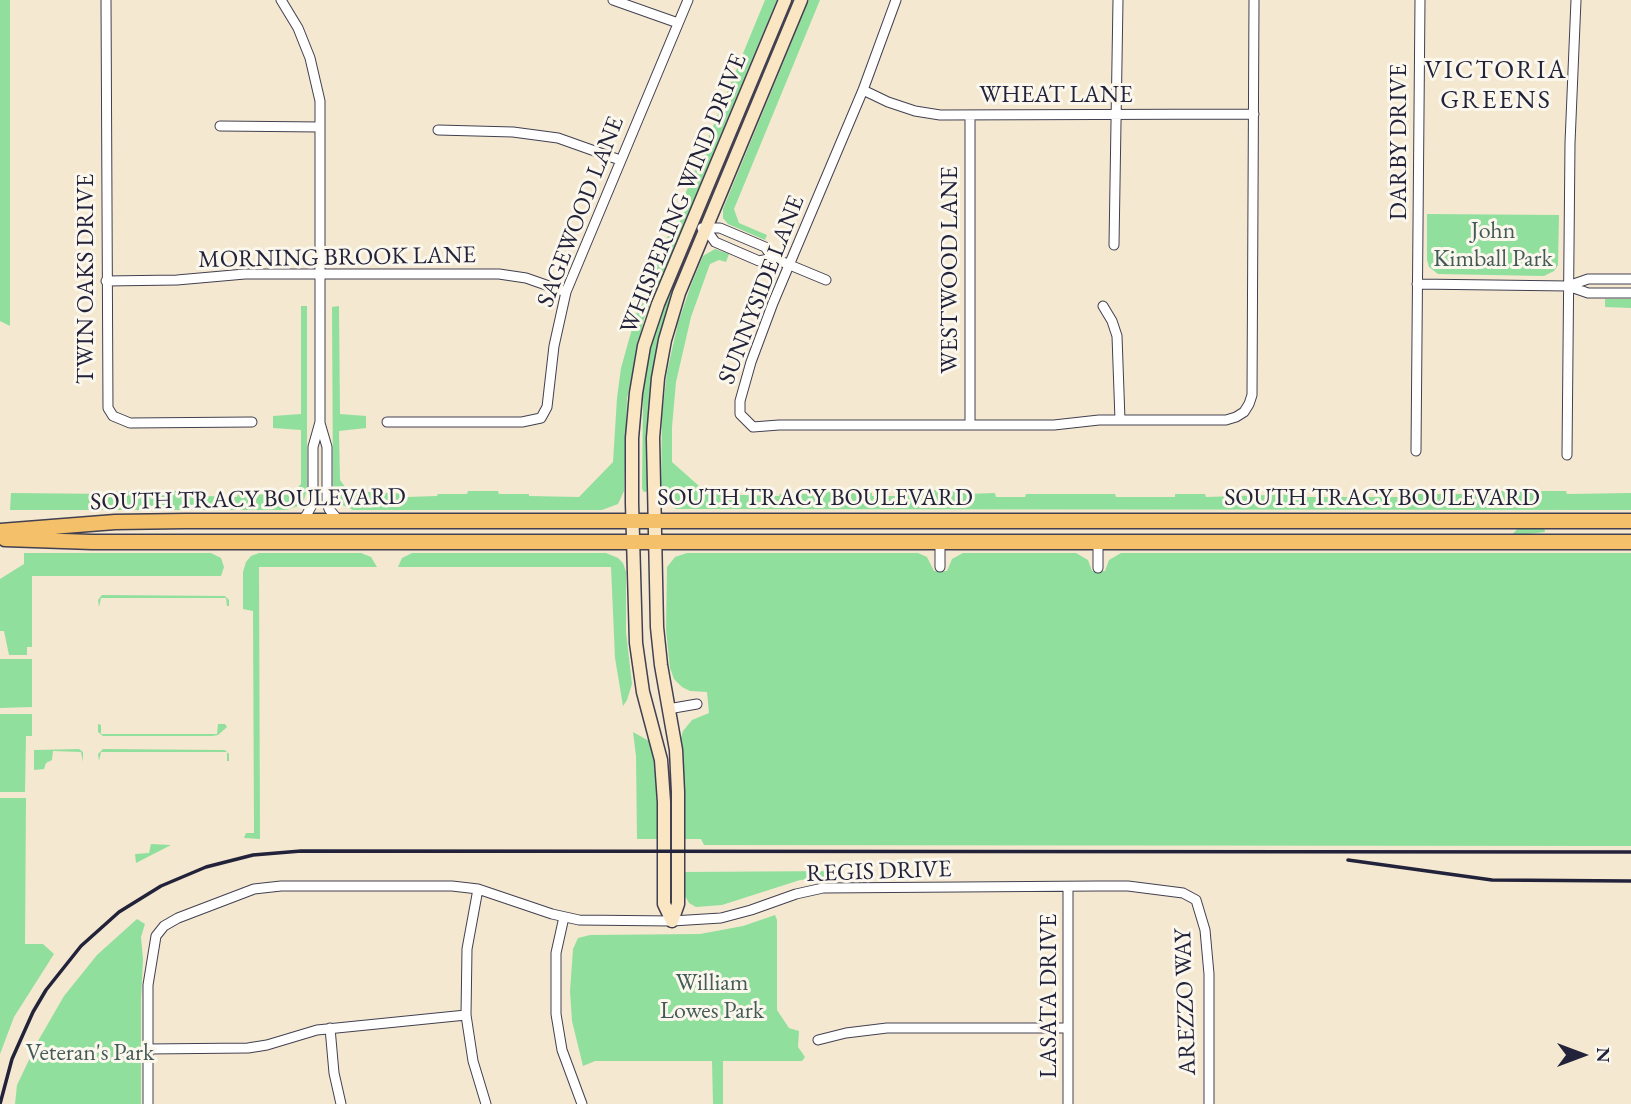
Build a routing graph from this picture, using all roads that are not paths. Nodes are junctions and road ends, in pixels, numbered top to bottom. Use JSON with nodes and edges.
{"nodes":[{"id":1,"x":106,"y":0,"type":"edge"},
{"id":2,"x":281,"y":0,"type":"edge"},
{"id":3,"x":613,"y":0,"type":"edge"},
{"id":4,"x":688,"y":0,"type":"edge"},
{"id":5,"x":785,"y":0,"type":"edge"},
{"id":6,"x":801,"y":0,"type":"edge"},
{"id":7,"x":896,"y":0,"type":"edge"},
{"id":8,"x":1118,"y":0,"type":"edge"},
{"id":9,"x":1254,"y":0,"type":"edge"},
{"id":10,"x":1420,"y":0,"type":"edge"},
{"id":11,"x":1576,"y":0,"type":"edge"},
{"id":12,"x":678,"y":23,"type":"junction"},
{"id":13,"x":863,"y":90,"type":"junction"},
{"id":14,"x":970,"y":114,"type":"junction"},
{"id":15,"x":1115,"y":114,"type":"junction"},
{"id":16,"x":1254,"y":114,"type":"junction"},
{"id":17,"x":220,"y":126,"type":"dead end"},
{"id":18,"x":320,"y":127,"type":"junction"},
{"id":19,"x":438,"y":130,"type":"dead end"},
{"id":20,"x":620,"y":160,"type":"junction"},
{"id":21,"x":692,"y":223,"type":"junction"},
{"id":22,"x":706,"y":229,"type":"junction"},
{"id":23,"x":1114,"y":245,"type":"dead end"},
{"id":24,"x":773,"y":258,"type":"junction"},
{"id":25,"x":790,"y":265,"type":"junction"},
{"id":26,"x":319,"y":274,"type":"junction"},
{"id":27,"x":1631,"y":279,"type":"edge"},
{"id":28,"x":826,"y":280,"type":"dead end"},
{"id":29,"x":106,"y":281,"type":"junction"},
{"id":30,"x":1418,"y":284,"type":"junction"},
{"id":31,"x":1568,"y":286,"type":"junction"},
{"id":32,"x":566,"y":292,"type":"junction"},
{"id":33,"x":1631,"y":293,"type":"edge"},
{"id":34,"x":1103,"y":306,"type":"dead end"},
{"id":35,"x":1120,"y":420,"type":"junction"},
{"id":36,"x":252,"y":422,"type":"dead end"},
{"id":37,"x":320,"y":422,"type":"junction"},
{"id":38,"x":387,"y":422,"type":"dead end"},
{"id":39,"x":970,"y":425,"type":"junction"},
{"id":40,"x":1416,"y":451,"type":"dead end"},
{"id":41,"x":1566,"y":455,"type":"dead end"},
{"id":42,"x":633,"y":520,"type":"junction"},
{"id":43,"x":654,"y":520,"type":"junction"},
{"id":44,"x":300,"y":521,"type":"junction"},
{"id":45,"x":339,"y":521,"type":"junction"},
{"id":46,"x":1631,"y":521,"type":"edge"},
{"id":47,"x":0,"y":531,"type":"edge"},
{"id":48,"x":0,"y":538,"type":"edge"},
{"id":49,"x":634,"y":542,"type":"junction"},
{"id":50,"x":656,"y":542,"type":"junction"},
{"id":51,"x":940,"y":542,"type":"junction"},
{"id":52,"x":1098,"y":542,"type":"junction"},
{"id":53,"x":1631,"y":542,"type":"edge"},
{"id":54,"x":940,"y":568,"type":"dead end"},
{"id":55,"x":1098,"y":568,"type":"dead end"},
{"id":56,"x":697,"y":704,"type":"dead end"},
{"id":57,"x":668,"y":709,"type":"junction"},
{"id":58,"x":1068,"y":887,"type":"junction"},
{"id":59,"x":478,"y":889,"type":"junction"},
{"id":60,"x":1196,"y":900,"type":"joint"},
{"id":61,"x":564,"y":917,"type":"junction"},
{"id":62,"x":672,"y":921,"type":"junction"},
{"id":63,"x":466,"y":1015,"type":"junction"},
{"id":64,"x":330,"y":1028,"type":"junction"},
{"id":65,"x":1068,"y":1028,"type":"junction"},
{"id":66,"x":818,"y":1040,"type":"dead end"},
{"id":67,"x":148,"y":1049,"type":"junction"},
{"id":68,"x":148,"y":1104,"type":"edge"},
{"id":69,"x":341,"y":1104,"type":"edge"},
{"id":70,"x":486,"y":1104,"type":"edge"},
{"id":71,"x":582,"y":1104,"type":"edge"},
{"id":72,"x":1068,"y":1104,"type":"edge"},
{"id":73,"x":1209,"y":1104,"type":"edge"}],
"edges":[{"from":1,"to":29,"type":"street","name":"TWIN OAKS DRIVE"},
{"from":2,"to":18,"type":"street"},
{"from":3,"to":12,"type":"street"},
{"from":4,"to":12,"type":"street","name":"SAGEWOOD LANE"},
{"from":5,"to":21,"type":"street","name":"WHISPERING WIND DRIVE"},
{"from":6,"to":22,"type":"street","name":"WHISPERING WIND DRIVE"},
{"from":7,"to":13,"type":"street","name":"SUNNYSIDE LANE"},
{"from":8,"to":15,"type":"street"},
{"from":9,"to":16,"type":"street","name":"SUNNYSIDE LANE"},
{"from":10,"to":30,"type":"street","name":"DARBY DRIVE"},
{"from":11,"to":31,"type":"street"},
{"from":12,"to":20,"type":"street","name":"SAGEWOOD LANE"},
{"from":13,"to":14,"type":"street","name":"WHEAT LANE"},
{"from":13,"to":25,"type":"street","name":"SUNNYSIDE LANE"},
{"from":14,"to":15,"type":"street","name":"WHEAT LANE"},
{"from":14,"to":39,"type":"street","name":"WESTWOOD LANE"},
{"from":15,"to":16,"type":"street","name":"WHEAT LANE"},
{"from":15,"to":23,"type":"street"},
{"from":16,"to":35,"type":"street","name":"SUNNYSIDE LANE"},
{"from":17,"to":18,"type":"street"},
{"from":18,"to":26,"type":"street"},
{"from":19,"to":20,"type":"street"},
{"from":20,"to":32,"type":"street","name":"SAGEWOOD LANE"},
{"from":21,"to":22,"type":"street"},
{"from":21,"to":42,"type":"street","name":"WHISPERING WIND DRIVE"},
{"from":22,"to":24,"type":"street"},
{"from":22,"to":24,"type":"street"},
{"from":22,"to":43,"type":"street","name":"WHISPERING WIND DRIVE"},
{"from":24,"to":25,"type":"street"},
{"from":25,"to":28,"type":"street"},
{"from":25,"to":39,"type":"street","name":"SUNNYSIDE LANE"},
{"from":26,"to":29,"type":"street","name":"MORNING BROOK LANE"},
{"from":26,"to":32,"type":"street","name":"MORNING BROOK LANE"},
{"from":26,"to":37,"type":"street"},
{"from":27,"to":31,"type":"street"},
{"from":29,"to":36,"type":"street","name":"TWIN OAKS DRIVE"},
{"from":30,"to":31,"type":"street"},
{"from":30,"to":40,"type":"street","name":"DARBY DRIVE"},
{"from":31,"to":33,"type":"street"},
{"from":31,"to":41,"type":"street"},
{"from":32,"to":38,"type":"street","name":"SAGEWOOD LANE"},
{"from":34,"to":35,"type":"street"},
{"from":35,"to":39,"type":"street","name":"SUNNYSIDE LANE"},
{"from":37,"to":44,"type":"street"},
{"from":37,"to":45,"type":"street"},
{"from":42,"to":43,"type":"main road","name":"SOUTH TRACY BOULEVARD"},
{"from":42,"to":45,"type":"main road","name":"SOUTH TRACY BOULEVARD"},
{"from":42,"to":49,"type":"street","name":"WHISPERING WIND DRIVE"},
{"from":43,"to":46,"type":"main road","name":"SOUTH TRACY BOULEVARD"},
{"from":43,"to":50,"type":"street","name":"WHISPERING WIND DRIVE"},
{"from":44,"to":45,"type":"main road","name":"SOUTH TRACY BOULEVARD"},
{"from":44,"to":47,"type":"main road","name":"SOUTH TRACY BOULEVARD"},
{"from":48,"to":49,"type":"main road","name":"SOUTH TRACY BOULEVARD"},
{"from":49,"to":50,"type":"main road","name":"SOUTH TRACY BOULEVARD"},
{"from":49,"to":62,"type":"street","name":"WHISPERING WIND DRIVE"},
{"from":50,"to":51,"type":"main road","name":"SOUTH TRACY BOULEVARD"},
{"from":50,"to":57,"type":"street","name":"WHISPERING WIND DRIVE"},
{"from":51,"to":52,"type":"main road","name":"SOUTH TRACY BOULEVARD"},
{"from":51,"to":54,"type":"street"},
{"from":52,"to":53,"type":"main road","name":"SOUTH TRACY BOULEVARD"},
{"from":52,"to":55,"type":"street"},
{"from":56,"to":57,"type":"street"},
{"from":57,"to":62,"type":"street","name":"WHISPERING WIND DRIVE"},
{"from":58,"to":60,"type":"street","name":"REGIS DRIVE"},
{"from":58,"to":62,"type":"street","name":"REGIS DRIVE"},
{"from":58,"to":65,"type":"street","name":"LASATA DRIVE"},
{"from":59,"to":61,"type":"street","name":"REGIS DRIVE"},
{"from":59,"to":63,"type":"street"},
{"from":59,"to":67,"type":"street","name":"REGIS DRIVE"},
{"from":60,"to":73,"type":"street","name":"AREZZO WAY"},
{"from":61,"to":62,"type":"street","name":"REGIS DRIVE"},
{"from":61,"to":71,"type":"street"},
{"from":63,"to":64,"type":"street"},
{"from":63,"to":70,"type":"street"},
{"from":64,"to":67,"type":"street"},
{"from":64,"to":69,"type":"street"},
{"from":65,"to":66,"type":"street"},
{"from":65,"to":72,"type":"street","name":"LASATA DRIVE"},
{"from":67,"to":68,"type":"street"}]}
